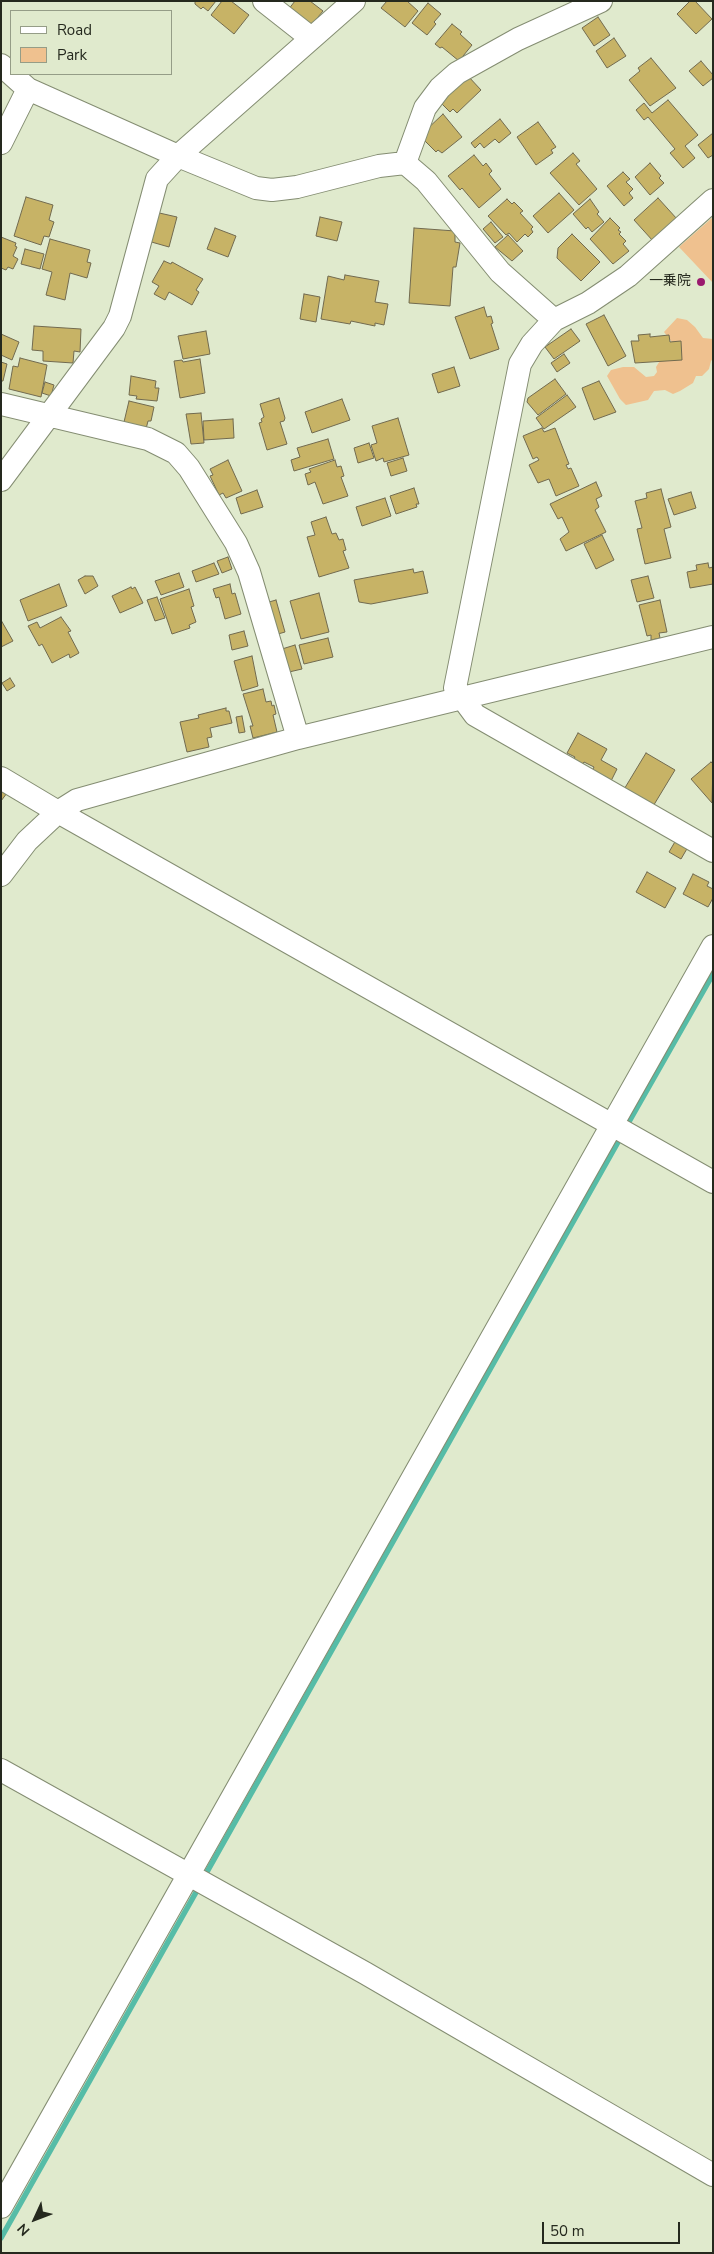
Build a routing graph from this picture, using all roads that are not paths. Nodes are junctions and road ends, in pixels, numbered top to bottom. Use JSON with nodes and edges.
{"nodes":[{"id":1,"x":264,"y":1,"type":"edge"},
{"id":2,"x":354,"y":1,"type":"edge"},
{"id":3,"x":601,"y":1,"type":"edge"},
{"id":4,"x":311,"y":38,"type":"junction"},
{"id":5,"x":12,"y":75,"type":"edge"},
{"id":6,"x":28,"y":89,"type":"junction"},
{"id":7,"x":1,"y":143,"type":"edge"},
{"id":8,"x":178,"y":156,"type":"junction"},
{"id":9,"x":405,"y":163,"type":"junction"},
{"id":10,"x":713,"y":200,"type":"edge"},
{"id":11,"x":554,"y":320,"type":"junction"},
{"id":12,"x":1,"y":404,"type":"edge"},
{"id":13,"x":49,"y":416,"type":"junction"},
{"id":14,"x":1,"y":480,"type":"edge"},
{"id":15,"x":713,"y":638,"type":"edge"},
{"id":16,"x":462,"y":699,"type":"junction"},
{"id":17,"x":298,"y":738,"type":"junction"},
{"id":18,"x":1,"y":778,"type":"edge"},
{"id":19,"x":58,"y":812,"type":"junction"},
{"id":20,"x":713,"y":851,"type":"edge"},
{"id":21,"x":1,"y":875,"type":"edge"},
{"id":22,"x":713,"y":946,"type":"edge"},
{"id":23,"x":611,"y":1125,"type":"junction"},
{"id":24,"x":713,"y":1182,"type":"edge"},
{"id":25,"x":1,"y":1770,"type":"edge"},
{"id":26,"x":190,"y":1875,"type":"junction"},
{"id":27,"x":713,"y":2175,"type":"edge"},
{"id":28,"x":1,"y":2208,"type":"edge"}],
"edges":[{"from":1,"to":4,"type":"street"},
{"from":2,"to":4,"type":"street"},
{"from":3,"to":9,"type":"street"},
{"from":4,"to":8,"type":"street"},
{"from":5,"to":6,"type":"street"},
{"from":6,"to":7,"type":"street"},
{"from":6,"to":8,"type":"street"},
{"from":8,"to":9,"type":"street"},
{"from":8,"to":13,"type":"street"},
{"from":9,"to":11,"type":"street"},
{"from":10,"to":11,"type":"street"},
{"from":11,"to":16,"type":"street"},
{"from":12,"to":13,"type":"street"},
{"from":13,"to":14,"type":"street"},
{"from":13,"to":17,"type":"street"},
{"from":15,"to":16,"type":"street"},
{"from":16,"to":17,"type":"street"},
{"from":16,"to":20,"type":"street"},
{"from":17,"to":19,"type":"street"},
{"from":18,"to":19,"type":"street"},
{"from":19,"to":21,"type":"street"},
{"from":19,"to":23,"type":"street"},
{"from":22,"to":23,"type":"street"},
{"from":23,"to":24,"type":"street"},
{"from":23,"to":26,"type":"street"},
{"from":25,"to":26,"type":"street"},
{"from":26,"to":27,"type":"street"},
{"from":26,"to":28,"type":"street"}]}
